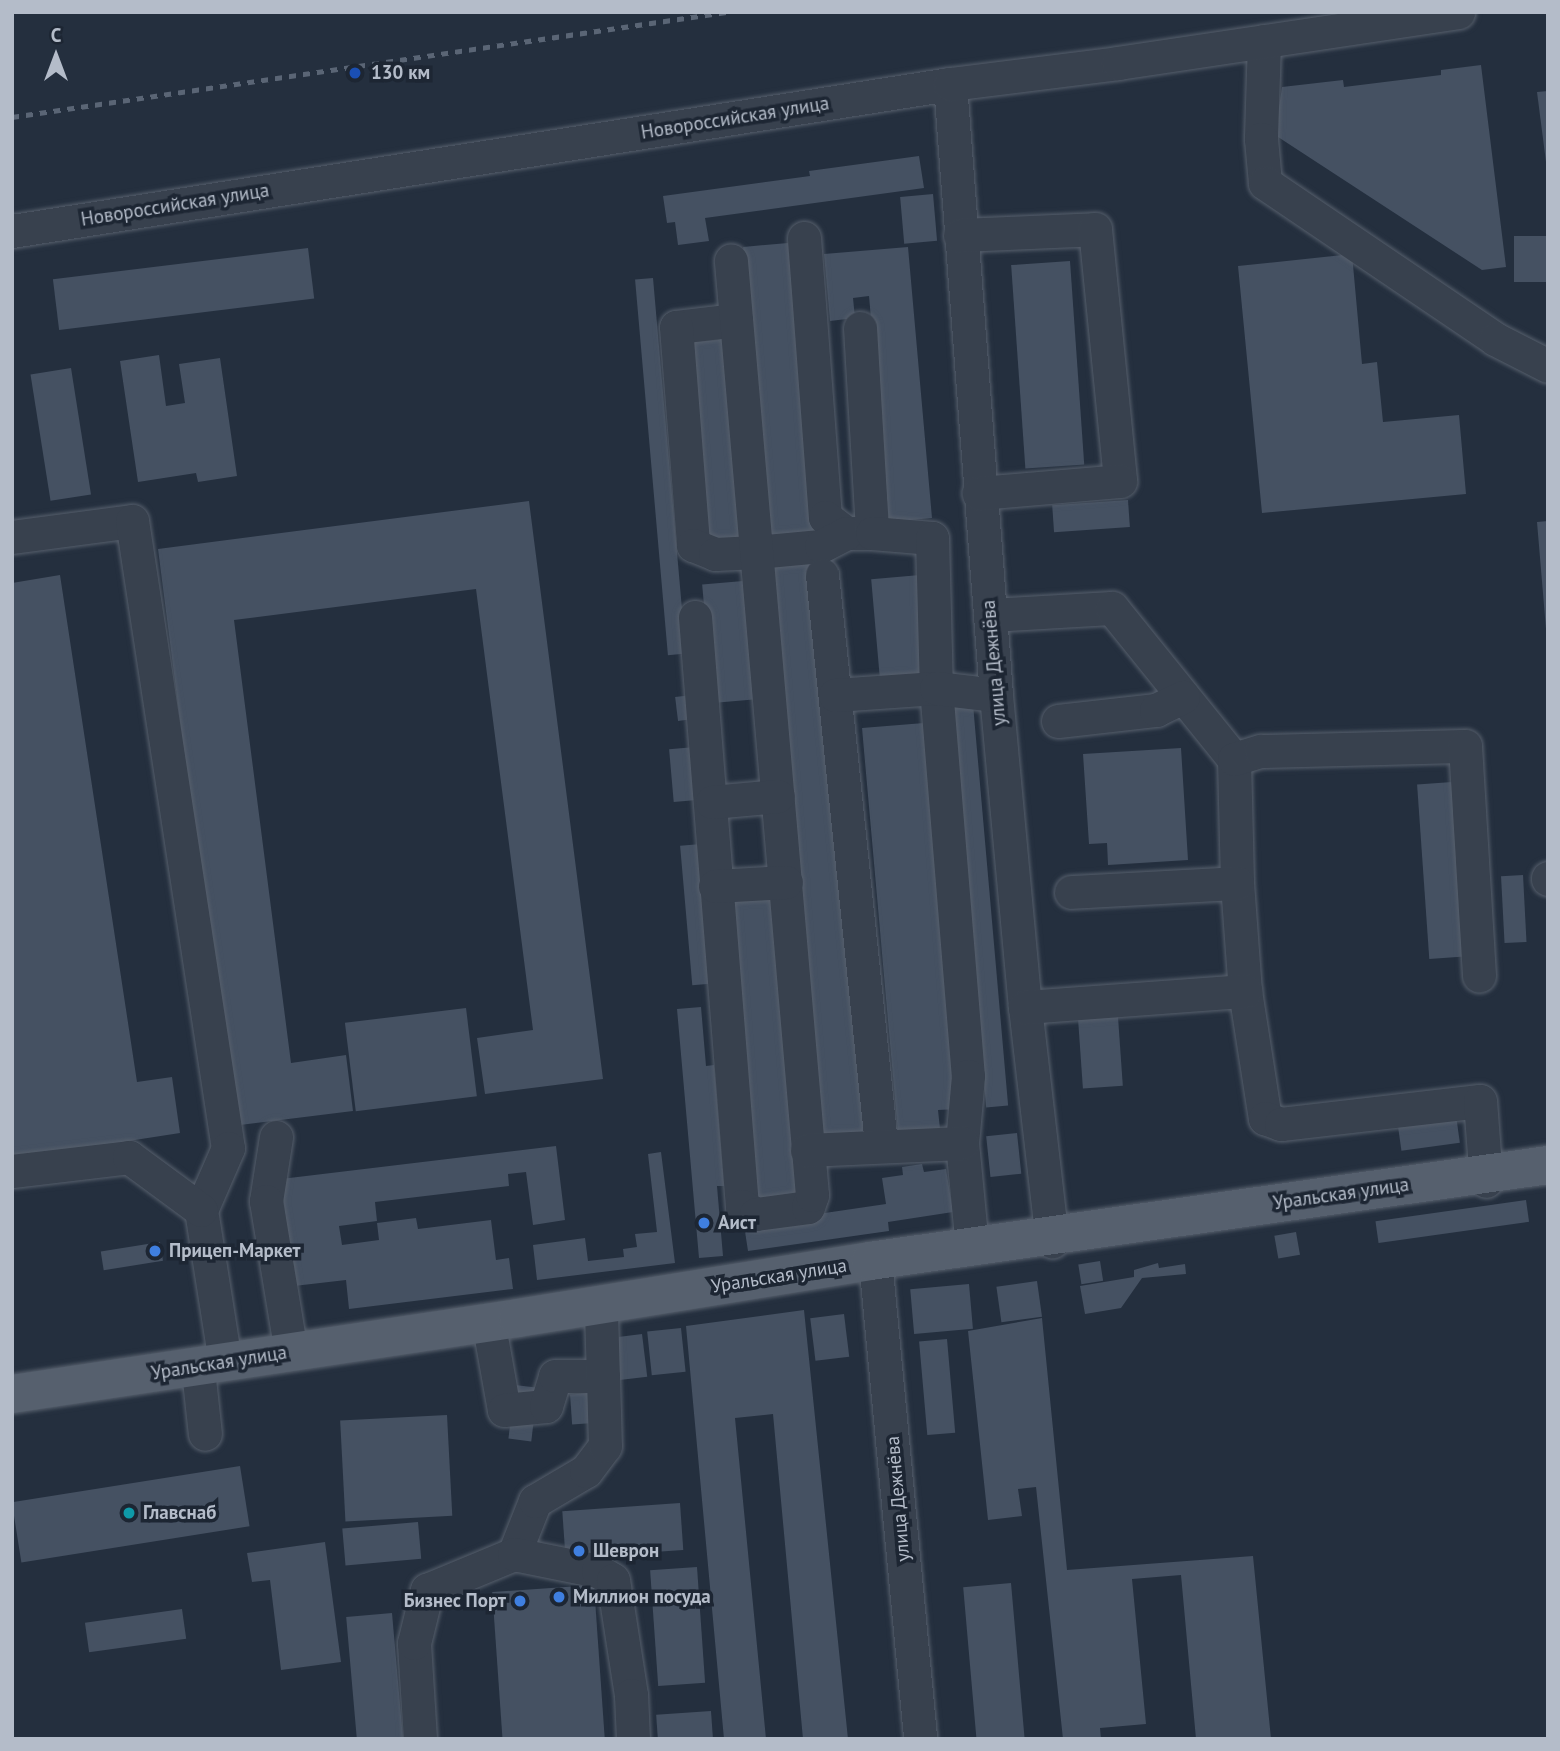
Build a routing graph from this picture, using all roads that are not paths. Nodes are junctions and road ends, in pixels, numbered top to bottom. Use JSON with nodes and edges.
{"nodes":[{"id":1,"x":1458,"y":12,"type":"edge"},
{"id":2,"x":1264,"y":41,"type":"junction"},
{"id":3,"x":950,"y":84,"type":"junction"},
{"id":4,"x":12,"y":231,"type":"edge"},
{"id":5,"x":960,"y":235,"type":"junction"},
{"id":6,"x":804,"y":238,"type":"dead end"},
{"id":7,"x":731,"y":261,"type":"dead end"},
{"id":8,"x":736,"y":320,"type":"junction"},
{"id":9,"x":860,"y":328,"type":"dead end"},
{"id":10,"x":1548,"y":366,"type":"edge"},
{"id":11,"x":979,"y":493,"type":"junction"},
{"id":12,"x":859,"y":533,"type":"junction"},
{"id":13,"x":12,"y":537,"type":"edge"},
{"id":14,"x":756,"y":552,"type":"junction"},
{"id":15,"x":822,"y":575,"type":"dead end"},
{"id":16,"x":990,"y":615,"type":"junction"},
{"id":17,"x":695,"y":617,"type":"dead end"},
{"id":18,"x":936,"y":688,"type":"junction"},
{"id":19,"x":835,"y":695,"type":"junction"},
{"id":20,"x":996,"y":695,"type":"junction"},
{"id":21,"x":1183,"y":697,"type":"junction"},
{"id":22,"x":1058,"y":721,"type":"dead end"},
{"id":23,"x":1234,"y":759,"type":"junction"},
{"id":24,"x":778,"y":796,"type":"junction"},
{"id":25,"x":712,"y":803,"type":"junction"},
{"id":26,"x":786,"y":882,"type":"junction"},
{"id":27,"x":1237,"y":883,"type":"junction"},
{"id":28,"x":715,"y":886,"type":"junction"},
{"id":29,"x":1071,"y":892,"type":"dead end"},
{"id":30,"x":1479,"y":976,"type":"dead end"},
{"id":31,"x":1245,"y":991,"type":"junction"},
{"id":32,"x":1025,"y":1007,"type":"junction"},
{"id":33,"x":276,"y":1137,"type":"dead end"},
{"id":34,"x":962,"y":1143,"type":"junction"},
{"id":35,"x":881,"y":1144,"type":"junction"},
{"id":36,"x":807,"y":1150,"type":"junction"},
{"id":37,"x":1548,"y":1165,"type":"edge"},
{"id":38,"x":12,"y":1171,"type":"edge"},
{"id":39,"x":1548,"y":1172,"type":"edge"},
{"id":40,"x":1485,"y":1178,"type":"junction"},
{"id":41,"x":201,"y":1210,"type":"junction"},
{"id":42,"x":1052,"y":1238,"type":"junction"},
{"id":43,"x":972,"y":1246,"type":"junction"},
{"id":44,"x":876,"y":1263,"type":"junction"},
{"id":45,"x":601,"y":1308,"type":"junction"},
{"id":46,"x":489,"y":1326,"type":"junction"},
{"id":47,"x":291,"y":1352,"type":"junction"},
{"id":48,"x":216,"y":1366,"type":"junction"},
{"id":49,"x":603,"y":1376,"type":"junction"},
{"id":50,"x":12,"y":1396,"type":"edge"},
{"id":51,"x":205,"y":1434,"type":"dead end"},
{"id":52,"x":514,"y":1554,"type":"junction"},
{"id":53,"x":419,"y":1739,"type":"edge"},
{"id":54,"x":633,"y":1739,"type":"edge"},
{"id":55,"x":920,"y":1739,"type":"edge"}],
"edges":[{"from":1,"to":2,"type":"street","name":"Новороссийская улица"},
{"from":2,"to":3,"type":"street","name":"Новороссийская улица"},
{"from":2,"to":10,"type":"street"},
{"from":3,"to":4,"type":"street","name":"Новороссийская улица"},
{"from":3,"to":5,"type":"street","name":"улица Дежнёва"},
{"from":5,"to":11,"type":"street","name":"улица Дежнёва"},
{"from":5,"to":11,"type":"street"},
{"from":6,"to":12,"type":"street"},
{"from":7,"to":8,"type":"street"},
{"from":8,"to":14,"type":"street"},
{"from":8,"to":14,"type":"street"},
{"from":9,"to":12,"type":"street"},
{"from":11,"to":16,"type":"street","name":"улица Дежнёва"},
{"from":12,"to":14,"type":"street"},
{"from":12,"to":18,"type":"street"},
{"from":13,"to":41,"type":"street"},
{"from":14,"to":24,"type":"street"},
{"from":15,"to":19,"type":"street"},
{"from":16,"to":20,"type":"street","name":"улица Дежнёва"},
{"from":16,"to":21,"type":"street"},
{"from":17,"to":25,"type":"street"},
{"from":18,"to":19,"type":"street"},
{"from":18,"to":20,"type":"street"},
{"from":18,"to":34,"type":"street"},
{"from":19,"to":35,"type":"street"},
{"from":20,"to":32,"type":"street","name":"улица Дежнёва"},
{"from":21,"to":22,"type":"street"},
{"from":21,"to":23,"type":"street"},
{"from":23,"to":27,"type":"street"},
{"from":23,"to":30,"type":"street"},
{"from":24,"to":25,"type":"street"},
{"from":24,"to":26,"type":"street"},
{"from":25,"to":28,"type":"street"},
{"from":26,"to":28,"type":"street"},
{"from":26,"to":36,"type":"street"},
{"from":27,"to":29,"type":"street"},
{"from":27,"to":31,"type":"street"},
{"from":28,"to":36,"type":"street"},
{"from":31,"to":32,"type":"street"},
{"from":31,"to":40,"type":"street"},
{"from":32,"to":42,"type":"street","name":"улица Дежнёва"},
{"from":33,"to":47,"type":"street"},
{"from":34,"to":35,"type":"street"},
{"from":34,"to":43,"type":"street"},
{"from":35,"to":36,"type":"street"},
{"from":37,"to":40,"type":"main road","name":"Уральская улица"},
{"from":38,"to":41,"type":"street"},
{"from":39,"to":40,"type":"main road","name":"Уральская улица"},
{"from":40,"to":42,"type":"main road","name":"Уральская улица"},
{"from":41,"to":48,"type":"street"},
{"from":42,"to":43,"type":"main road","name":"Уральская улица"},
{"from":42,"to":44,"type":"main road","name":"Уральская улица"},
{"from":43,"to":44,"type":"main road","name":"Уральская улица"},
{"from":44,"to":45,"type":"main road","name":"Уральская улица"},
{"from":44,"to":47,"type":"main road","name":"Уральская улица"},
{"from":44,"to":55,"type":"street","name":"улица Дежнёва"},
{"from":45,"to":46,"type":"main road","name":"Уральская улица"},
{"from":45,"to":49,"type":"street"},
{"from":46,"to":48,"type":"main road","name":"Уральская улица"},
{"from":46,"to":49,"type":"street"},
{"from":47,"to":48,"type":"main road","name":"Уральская улица"},
{"from":48,"to":50,"type":"main road","name":"Уральская улица"},
{"from":48,"to":51,"type":"street"},
{"from":49,"to":52,"type":"street"},
{"from":52,"to":53,"type":"street"},
{"from":52,"to":54,"type":"street"}]}
